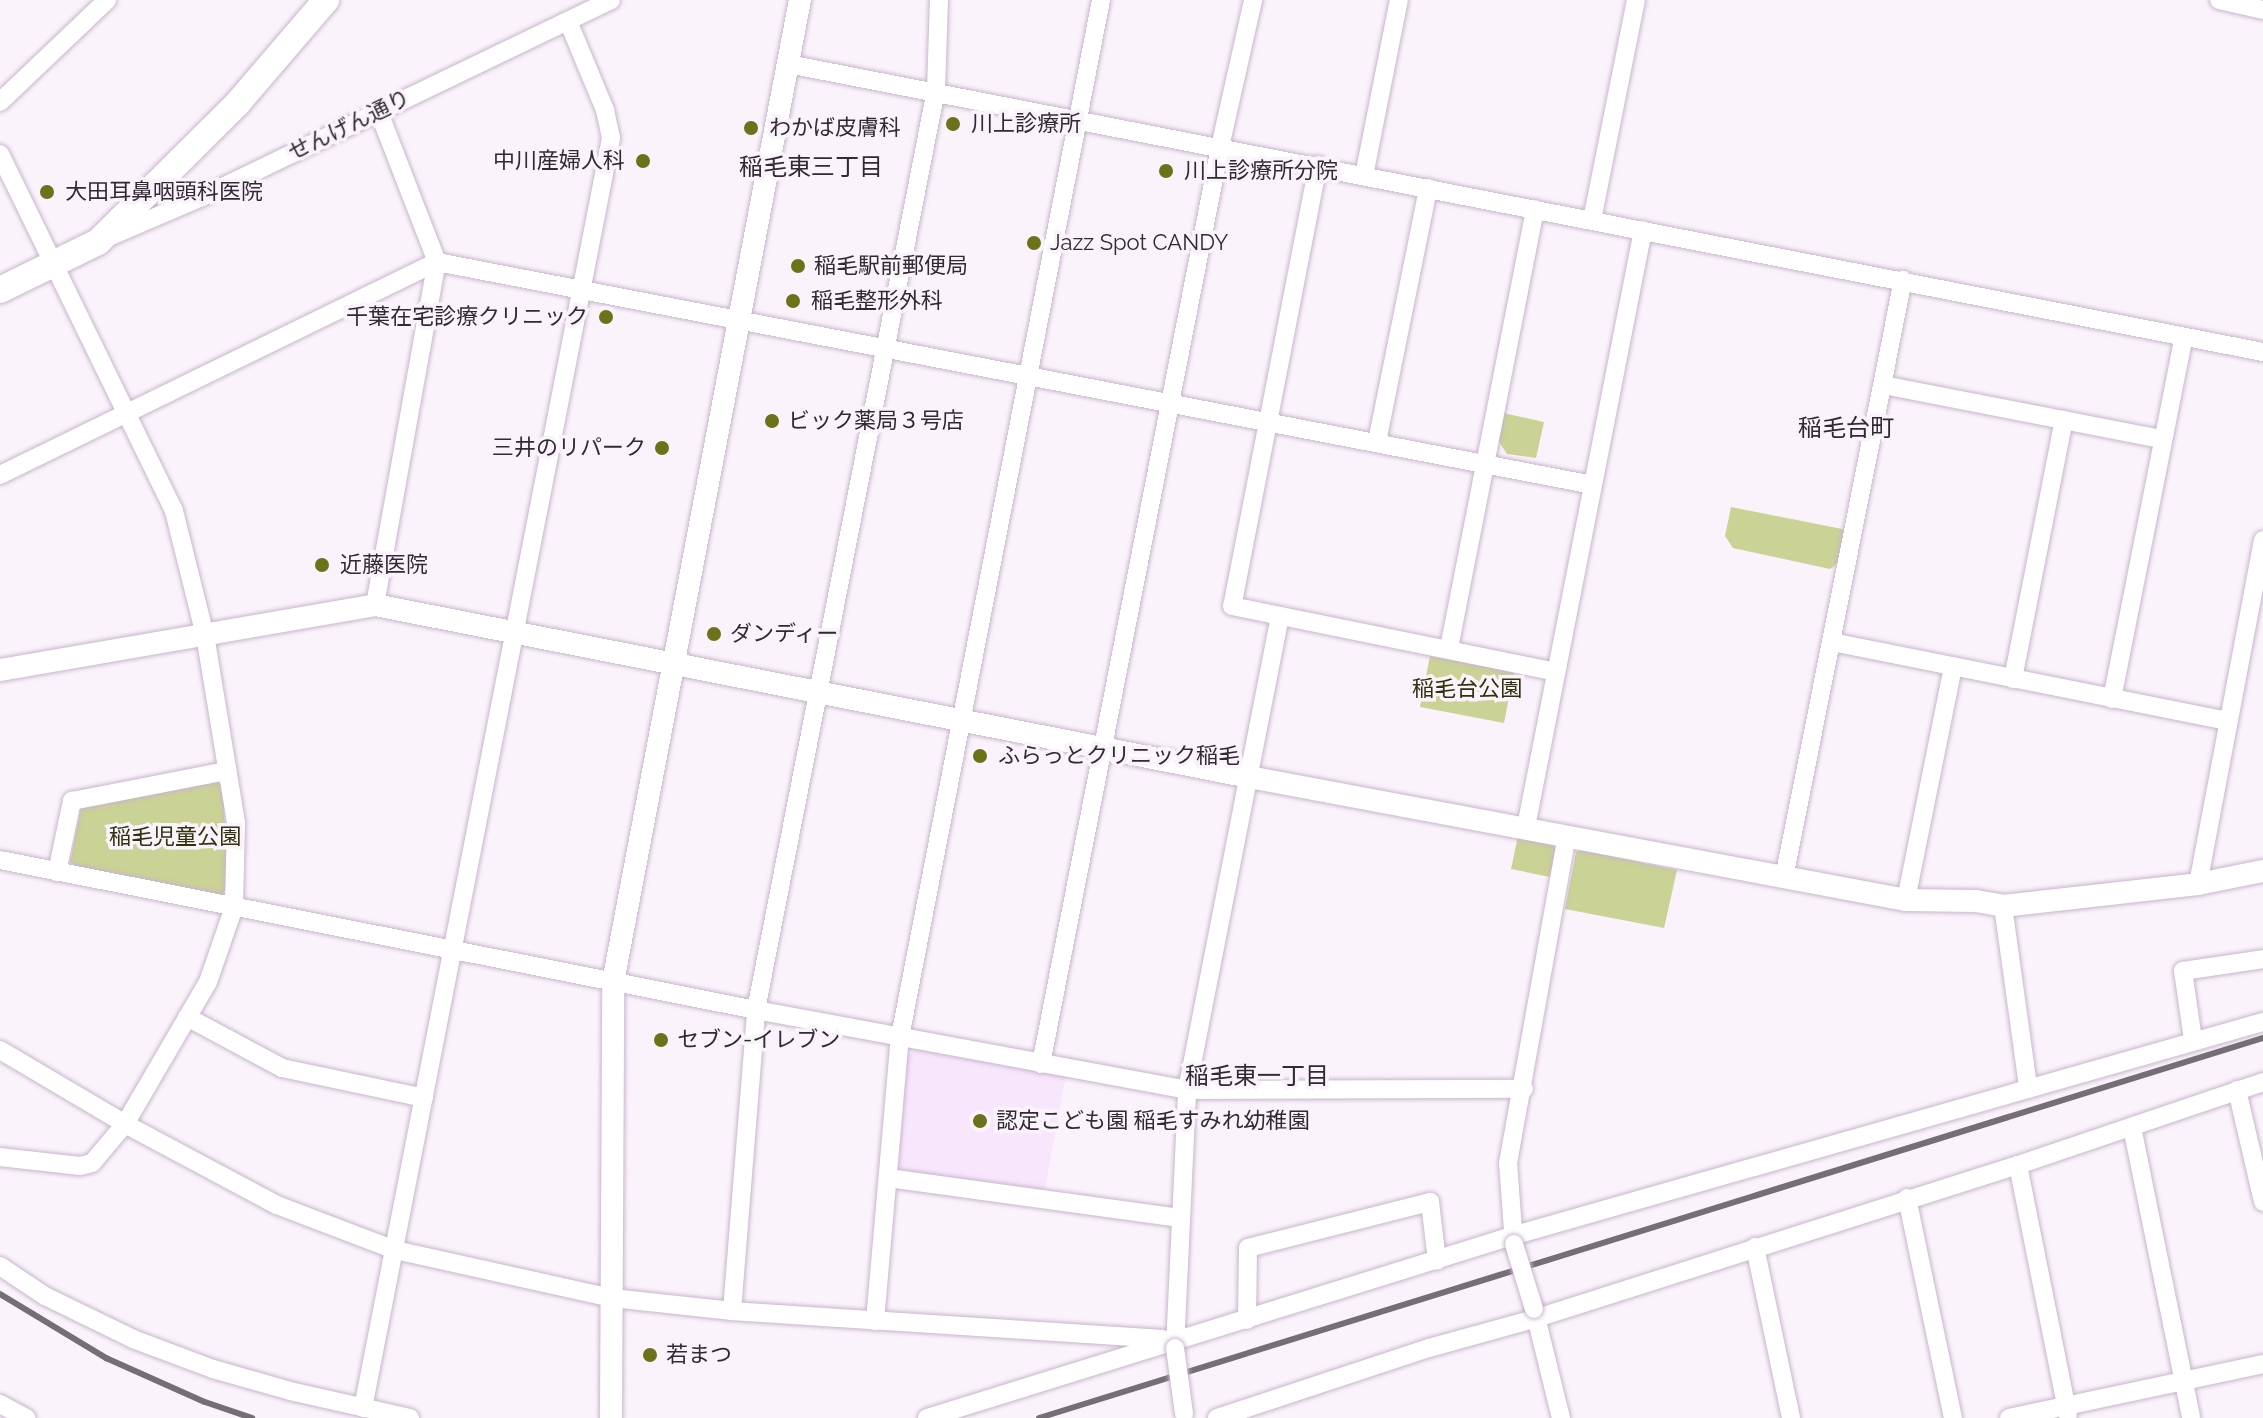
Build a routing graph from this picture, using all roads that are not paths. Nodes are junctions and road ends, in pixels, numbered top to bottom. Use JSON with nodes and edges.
{"nodes":[{"id":1,"x":107,"y":0,"type":"edge"},
{"id":2,"x":326,"y":0,"type":"edge"},
{"id":3,"x":611,"y":0,"type":"edge"},
{"id":4,"x":800,"y":0,"type":"edge"},
{"id":5,"x":939,"y":0,"type":"edge"},
{"id":6,"x":1101,"y":0,"type":"edge"},
{"id":7,"x":1253,"y":0,"type":"edge"},
{"id":8,"x":1399,"y":0,"type":"edge"},
{"id":9,"x":1636,"y":0,"type":"edge"},
{"id":10,"x":2219,"y":0,"type":"edge"},
{"id":11,"x":2263,"y":10,"type":"edge"},
{"id":12,"x":568,"y":21,"type":"junction"},
{"id":13,"x":788,"y":64,"type":"junction"},
{"id":14,"x":936,"y":90,"type":"junction"},
{"id":15,"x":0,"y":102,"type":"edge"},
{"id":16,"x":378,"y":110,"type":"junction"},
{"id":17,"x":1078,"y":120,"type":"junction"},
{"id":18,"x":1220,"y":147,"type":"junction"},
{"id":19,"x":0,"y":154,"type":"edge"},
{"id":20,"x":1318,"y":165,"type":"junction"},
{"id":21,"x":1364,"y":176,"type":"junction"},
{"id":22,"x":1428,"y":188,"type":"junction"},
{"id":23,"x":1535,"y":209,"type":"junction"},
{"id":24,"x":1592,"y":220,"type":"junction"},
{"id":25,"x":1643,"y":230,"type":"junction"},
{"id":26,"x":98,"y":242,"type":"junction"},
{"id":27,"x":437,"y":262,"type":"junction"},
{"id":28,"x":54,"y":263,"type":"junction"},
{"id":29,"x":1903,"y":280,"type":"junction"},
{"id":30,"x":581,"y":287,"type":"junction"},
{"id":31,"x":0,"y":290,"type":"edge"},
{"id":32,"x":740,"y":321,"type":"junction"},
{"id":33,"x":2184,"y":337,"type":"junction"},
{"id":34,"x":884,"y":348,"type":"junction"},
{"id":35,"x":2263,"y":352,"type":"edge"},
{"id":36,"x":1028,"y":374,"type":"junction"},
{"id":37,"x":1883,"y":385,"type":"junction"},
{"id":38,"x":1170,"y":404,"type":"junction"},
{"id":39,"x":127,"y":413,"type":"junction"},
{"id":40,"x":2064,"y":420,"type":"junction"},
{"id":41,"x":1267,"y":422,"type":"junction"},
{"id":42,"x":2162,"y":439,"type":"junction"},
{"id":43,"x":1377,"y":442,"type":"junction"},
{"id":44,"x":1484,"y":464,"type":"junction"},
{"id":45,"x":0,"y":475,"type":"edge"},
{"id":46,"x":1593,"y":485,"type":"junction"},
{"id":47,"x":2263,"y":540,"type":"edge"},
{"id":48,"x":375,"y":605,"type":"junction"},
{"id":49,"x":1280,"y":616,"type":"junction"},
{"id":50,"x":516,"y":632,"type":"junction"},
{"id":51,"x":205,"y":635,"type":"junction"},
{"id":52,"x":1832,"y":642,"type":"junction"},
{"id":53,"x":1449,"y":648,"type":"junction"},
{"id":54,"x":673,"y":661,"type":"junction"},
{"id":55,"x":1953,"y":667,"type":"junction"},
{"id":56,"x":0,"y":670,"type":"edge"},
{"id":57,"x":1556,"y":672,"type":"junction"},
{"id":58,"x":2013,"y":679,"type":"junction"},
{"id":59,"x":817,"y":692,"type":"junction"},
{"id":60,"x":2112,"y":699,"type":"junction"},
{"id":61,"x":961,"y":719,"type":"junction"},
{"id":62,"x":2228,"y":721,"type":"junction"},
{"id":63,"x":1103,"y":747,"type":"junction"},
{"id":64,"x":227,"y":771,"type":"junction"},
{"id":65,"x":1249,"y":777,"type":"junction"},
{"id":66,"x":1526,"y":827,"type":"junction"},
{"id":67,"x":1567,"y":836,"type":"junction"},
{"id":68,"x":0,"y":860,"type":"edge"},
{"id":69,"x":2263,"y":871,"type":"edge"},
{"id":70,"x":57,"y":872,"type":"junction"},
{"id":71,"x":1784,"y":878,"type":"junction"},
{"id":72,"x":2198,"y":884,"type":"junction"},
{"id":73,"x":1906,"y":900,"type":"junction"},
{"id":74,"x":2003,"y":906,"type":"junction"},
{"id":75,"x":234,"y":907,"type":"junction"},
{"id":76,"x":453,"y":950,"type":"junction"},
{"id":77,"x":2263,"y":959,"type":"edge"},
{"id":78,"x":613,"y":982,"type":"junction"},
{"id":79,"x":756,"y":1010,"type":"junction"},
{"id":80,"x":187,"y":1017,"type":"junction"},
{"id":81,"x":2263,"y":1022,"type":"edge"},
{"id":82,"x":900,"y":1037,"type":"junction"},
{"id":83,"x":2193,"y":1040,"type":"junction"},
{"id":84,"x":0,"y":1050,"type":"edge"},
{"id":85,"x":1041,"y":1064,"type":"junction"},
{"id":86,"x":2263,"y":1082,"type":"edge"},
{"id":87,"x":2028,"y":1087,"type":"junction"},
{"id":88,"x":1524,"y":1089,"type":"junction"},
{"id":89,"x":1187,"y":1090,"type":"junction"},
{"id":90,"x":2237,"y":1090,"type":"junction"},
{"id":91,"x":424,"y":1098,"type":"junction"},
{"id":92,"x":125,"y":1124,"type":"junction"},
{"id":93,"x":2132,"y":1127,"type":"junction"},
{"id":94,"x":0,"y":1157,"type":"edge"},
{"id":95,"x":2018,"y":1165,"type":"junction"},
{"id":96,"x":888,"y":1178,"type":"junction"},
{"id":97,"x":1907,"y":1198,"type":"junction"},
{"id":98,"x":2263,"y":1202,"type":"edge"},
{"id":99,"x":1180,"y":1218,"type":"junction"},
{"id":100,"x":1513,"y":1240,"type":"junction"},
{"id":101,"x":1755,"y":1247,"type":"junction"},
{"id":102,"x":395,"y":1250,"type":"junction"},
{"id":103,"x":1437,"y":1261,"type":"junction"},
{"id":104,"x":0,"y":1266,"type":"edge"},
{"id":105,"x":612,"y":1298,"type":"junction"},
{"id":106,"x":732,"y":1311,"type":"junction"},
{"id":107,"x":1535,"y":1314,"type":"junction"},
{"id":108,"x":1247,"y":1320,"type":"junction"},
{"id":109,"x":875,"y":1321,"type":"junction"},
{"id":110,"x":1175,"y":1344,"type":"junction"},
{"id":111,"x":2263,"y":1364,"type":"edge"},
{"id":112,"x":2184,"y":1381,"type":"junction"},
{"id":113,"x":0,"y":1404,"type":"edge"},
{"id":114,"x":363,"y":1408,"type":"junction"},
{"id":115,"x":2067,"y":1412,"type":"edge"},
{"id":116,"x":1185,"y":1416,"type":"edge"},
{"id":117,"x":26,"y":1418,"type":"edge"},
{"id":118,"x":410,"y":1418,"type":"edge"},
{"id":119,"x":611,"y":1418,"type":"edge"},
{"id":120,"x":927,"y":1418,"type":"edge"},
{"id":121,"x":1217,"y":1418,"type":"edge"},
{"id":122,"x":1561,"y":1418,"type":"edge"},
{"id":123,"x":1791,"y":1418,"type":"edge"},
{"id":124,"x":1953,"y":1418,"type":"edge"},
{"id":125,"x":2009,"y":1418,"type":"edge"},
{"id":126,"x":2191,"y":1418,"type":"edge"}],
"edges":[{"from":1,"to":15,"type":"street"},
{"from":2,"to":26,"type":"main road"},
{"from":3,"to":12,"type":"street","name":"せんげん通り"},
{"from":4,"to":13,"type":"street"},
{"from":5,"to":14,"type":"street"},
{"from":6,"to":17,"type":"street"},
{"from":7,"to":18,"type":"street"},
{"from":8,"to":21,"type":"street"},
{"from":9,"to":24,"type":"street"},
{"from":10,"to":11,"type":"street"},
{"from":12,"to":16,"type":"street","name":"せんげん通り"},
{"from":12,"to":30,"type":"street"},
{"from":13,"to":14,"type":"street"},
{"from":13,"to":32,"type":"street"},
{"from":14,"to":17,"type":"street"},
{"from":14,"to":34,"type":"street"},
{"from":16,"to":26,"type":"street","name":"せんげん通り"},
{"from":16,"to":27,"type":"street"},
{"from":17,"to":18,"type":"street"},
{"from":17,"to":36,"type":"street"},
{"from":18,"to":20,"type":"street"},
{"from":18,"to":38,"type":"street"},
{"from":19,"to":28,"type":"street"},
{"from":20,"to":21,"type":"street"},
{"from":20,"to":41,"type":"street"},
{"from":21,"to":22,"type":"street"},
{"from":22,"to":23,"type":"street"},
{"from":22,"to":43,"type":"street"},
{"from":23,"to":24,"type":"street"},
{"from":23,"to":44,"type":"street"},
{"from":24,"to":25,"type":"street"},
{"from":25,"to":29,"type":"street"},
{"from":25,"to":46,"type":"street"},
{"from":26,"to":28,"type":"main road","name":"せんげん通り"},
{"from":27,"to":30,"type":"street"},
{"from":27,"to":39,"type":"street"},
{"from":27,"to":48,"type":"street"},
{"from":28,"to":31,"type":"main road","name":"せんげん通り"},
{"from":28,"to":39,"type":"street"},
{"from":29,"to":33,"type":"street"},
{"from":29,"to":37,"type":"street"},
{"from":30,"to":32,"type":"street"},
{"from":30,"to":50,"type":"street"},
{"from":32,"to":34,"type":"street"},
{"from":32,"to":54,"type":"street"},
{"from":33,"to":35,"type":"street"},
{"from":33,"to":42,"type":"street"},
{"from":34,"to":36,"type":"street"},
{"from":34,"to":59,"type":"street"},
{"from":36,"to":38,"type":"street"},
{"from":36,"to":61,"type":"street"},
{"from":37,"to":40,"type":"street"},
{"from":37,"to":52,"type":"street"},
{"from":38,"to":41,"type":"street"},
{"from":38,"to":63,"type":"street"},
{"from":39,"to":45,"type":"street"},
{"from":39,"to":51,"type":"street"},
{"from":40,"to":42,"type":"street"},
{"from":40,"to":58,"type":"street"},
{"from":41,"to":43,"type":"street"},
{"from":41,"to":49,"type":"street"},
{"from":42,"to":60,"type":"street"},
{"from":43,"to":44,"type":"street"},
{"from":44,"to":46,"type":"street"},
{"from":44,"to":53,"type":"street"},
{"from":46,"to":57,"type":"street"},
{"from":47,"to":62,"type":"street"},
{"from":48,"to":50,"type":"street"},
{"from":48,"to":51,"type":"street"},
{"from":49,"to":53,"type":"street"},
{"from":49,"to":65,"type":"street"},
{"from":50,"to":54,"type":"street"},
{"from":50,"to":76,"type":"street"},
{"from":51,"to":56,"type":"street"},
{"from":51,"to":64,"type":"street"},
{"from":52,"to":55,"type":"street"},
{"from":52,"to":71,"type":"street"},
{"from":53,"to":57,"type":"street"},
{"from":54,"to":59,"type":"street"},
{"from":54,"to":78,"type":"street"},
{"from":55,"to":58,"type":"street"},
{"from":55,"to":73,"type":"street"},
{"from":57,"to":66,"type":"street"},
{"from":58,"to":60,"type":"street"},
{"from":59,"to":61,"type":"street"},
{"from":59,"to":79,"type":"street"},
{"from":60,"to":62,"type":"street"},
{"from":61,"to":63,"type":"street"},
{"from":61,"to":82,"type":"street"},
{"from":62,"to":72,"type":"street"},
{"from":63,"to":65,"type":"street"},
{"from":63,"to":85,"type":"street"},
{"from":64,"to":70,"type":"street"},
{"from":64,"to":75,"type":"street"},
{"from":65,"to":66,"type":"street"},
{"from":65,"to":89,"type":"street"},
{"from":66,"to":67,"type":"street"},
{"from":67,"to":71,"type":"street"},
{"from":67,"to":88,"type":"street"},
{"from":68,"to":70,"type":"street"},
{"from":69,"to":72,"type":"street"},
{"from":70,"to":75,"type":"street"},
{"from":71,"to":73,"type":"street"},
{"from":72,"to":74,"type":"street"},
{"from":73,"to":74,"type":"street"},
{"from":74,"to":87,"type":"street"},
{"from":75,"to":76,"type":"street"},
{"from":75,"to":80,"type":"street"},
{"from":76,"to":78,"type":"street"},
{"from":76,"to":91,"type":"street"},
{"from":77,"to":83,"type":"street"},
{"from":78,"to":79,"type":"street"},
{"from":78,"to":105,"type":"street"},
{"from":79,"to":82,"type":"street"},
{"from":79,"to":106,"type":"street"},
{"from":80,"to":91,"type":"street"},
{"from":80,"to":92,"type":"street"},
{"from":81,"to":83,"type":"street"},
{"from":82,"to":85,"type":"street"},
{"from":82,"to":96,"type":"street"},
{"from":83,"to":87,"type":"street"},
{"from":84,"to":92,"type":"street"},
{"from":85,"to":89,"type":"street"},
{"from":86,"to":90,"type":"street"},
{"from":87,"to":100,"type":"street"},
{"from":88,"to":89,"type":"street"},
{"from":88,"to":100,"type":"street"},
{"from":89,"to":99,"type":"street"},
{"from":90,"to":93,"type":"street"},
{"from":90,"to":98,"type":"street"},
{"from":91,"to":102,"type":"street"},
{"from":92,"to":94,"type":"street"},
{"from":92,"to":102,"type":"street"},
{"from":93,"to":95,"type":"street"},
{"from":93,"to":112,"type":"street"},
{"from":95,"to":97,"type":"street"},
{"from":95,"to":115,"type":"street"},
{"from":96,"to":99,"type":"street"},
{"from":96,"to":109,"type":"street"},
{"from":97,"to":101,"type":"street"},
{"from":97,"to":124,"type":"street"},
{"from":99,"to":110,"type":"street"},
{"from":100,"to":103,"type":"street"},
{"from":100,"to":107,"type":"street","bridge":true},
{"from":101,"to":107,"type":"street"},
{"from":101,"to":123,"type":"street"},
{"from":102,"to":105,"type":"street"},
{"from":102,"to":114,"type":"street"},
{"from":103,"to":108,"type":"street"},
{"from":103,"to":108,"type":"street"},
{"from":104,"to":114,"type":"street"},
{"from":105,"to":106,"type":"street"},
{"from":105,"to":119,"type":"street"},
{"from":106,"to":109,"type":"street"},
{"from":107,"to":121,"type":"street"},
{"from":107,"to":122,"type":"street"},
{"from":108,"to":110,"type":"street"},
{"from":109,"to":110,"type":"street"},
{"from":110,"to":116,"type":"street","bridge":true},
{"from":110,"to":120,"type":"street"},
{"from":111,"to":112,"type":"street"},
{"from":112,"to":115,"type":"street"},
{"from":112,"to":126,"type":"street"},
{"from":113,"to":117,"type":"street"},
{"from":114,"to":118,"type":"street"},
{"from":115,"to":125,"type":"street"}]}
